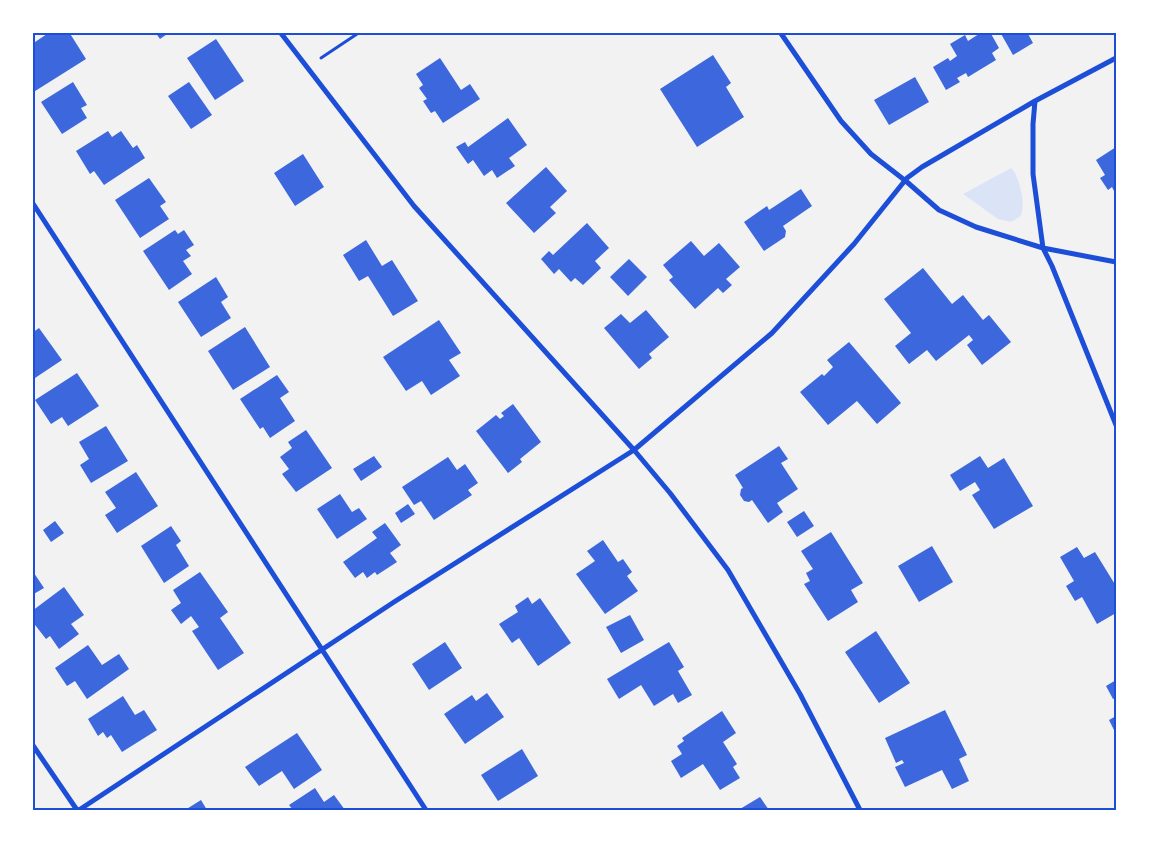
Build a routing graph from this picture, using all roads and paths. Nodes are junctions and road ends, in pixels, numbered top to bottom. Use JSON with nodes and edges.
{"nodes":[{"id":1,"x":280,"y":32,"type":"edge"},
{"id":2,"x":360,"y":32,"type":"edge"},
{"id":3,"x":780,"y":32,"type":"edge"},
{"id":4,"x":1116,"y":58,"type":"edge"},
{"id":5,"x":306,"y":68,"type":"junction"},
{"id":6,"x":1035,"y":101,"type":"junction"},
{"id":7,"x":905,"y":180,"type":"junction"},
{"id":8,"x":32,"y":202,"type":"edge"},
{"id":9,"x":1043,"y":248,"type":"junction"},
{"id":10,"x":1116,"y":262,"type":"edge"},
{"id":11,"x":1116,"y":425,"type":"edge"},
{"id":12,"x":634,"y":450,"type":"junction"},
{"id":13,"x":322,"y":650,"type":"junction"},
{"id":14,"x":32,"y":744,"type":"edge"},
{"id":15,"x":78,"y":810,"type":"edge"},
{"id":16,"x":426,"y":810,"type":"edge"},
{"id":17,"x":860,"y":810,"type":"edge"}],
"edges":[{"from":1,"to":5,"type":"street"},
{"from":2,"to":5,"type":"path"},
{"from":3,"to":7,"type":"street"},
{"from":4,"to":6,"type":"street"},
{"from":5,"to":12,"type":"street"},
{"from":6,"to":7,"type":"street"},
{"from":6,"to":9,"type":"street"},
{"from":7,"to":9,"type":"street"},
{"from":7,"to":12,"type":"street"},
{"from":8,"to":13,"type":"street"},
{"from":9,"to":10,"type":"street"},
{"from":9,"to":11,"type":"street"},
{"from":12,"to":13,"type":"street"},
{"from":12,"to":17,"type":"street"},
{"from":13,"to":15,"type":"street"},
{"from":13,"to":16,"type":"street"},
{"from":14,"to":15,"type":"street"}]}
